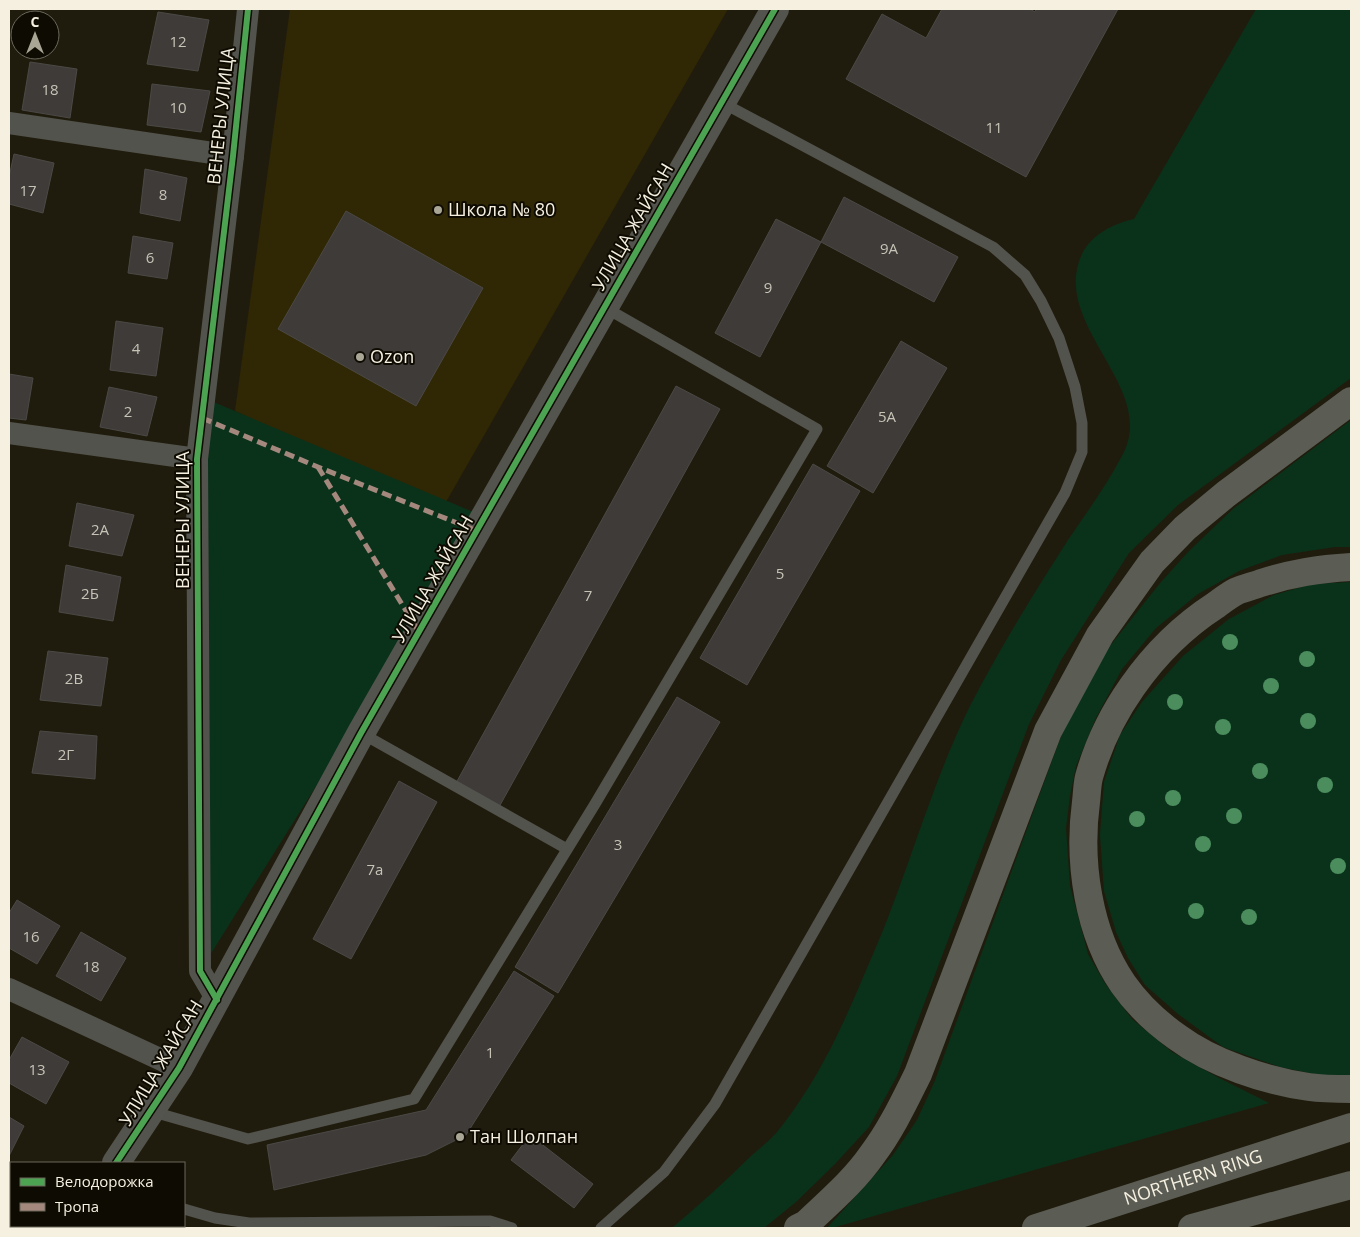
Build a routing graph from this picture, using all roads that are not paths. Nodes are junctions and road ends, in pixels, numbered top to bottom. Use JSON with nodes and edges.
{"nodes":[{"id":1,"x":248,"y":9,"type":"edge"},
{"id":2,"x":775,"y":9,"type":"edge"},
{"id":3,"x":720,"y":102,"type":"junction"},
{"id":4,"x":9,"y":123,"type":"edge"},
{"id":5,"x":233,"y":156,"type":"junction"},
{"id":6,"x":604,"y":307,"type":"junction"},
{"id":7,"x":1351,"y":401,"type":"edge"},
{"id":8,"x":9,"y":433,"type":"edge"},
{"id":9,"x":197,"y":459,"type":"junction"},
{"id":10,"x":1351,"y":567,"type":"edge"},
{"id":11,"x":361,"y":733,"type":"junction"},
{"id":12,"x":567,"y":849,"type":"junction"},
{"id":13,"x":9,"y":989,"type":"edge"},
{"id":14,"x":216,"y":1000,"type":"junction"},
{"id":15,"x":179,"y":1068,"type":"junction"},
{"id":16,"x":1351,"y":1089,"type":"edge"},
{"id":17,"x":150,"y":1111,"type":"junction"},
{"id":18,"x":1351,"y":1127,"type":"edge"},
{"id":19,"x":120,"y":1162,"type":"edge"},
{"id":20,"x":1351,"y":1186,"type":"edge"},
{"id":21,"x":185,"y":1210,"type":"edge"},
{"id":22,"x":512,"y":1228,"type":"edge"},
{"id":23,"x":602,"y":1228,"type":"edge"},
{"id":24,"x":798,"y":1228,"type":"edge"},
{"id":25,"x":1036,"y":1228,"type":"edge"},
{"id":26,"x":1192,"y":1228,"type":"edge"}],
"edges":[{"from":1,"to":5,"type":"street","name":"ВЕНЕРЫ УЛИЦА"},
{"from":2,"to":3,"type":"street","name":"УЛИЦА ЖАЙСАН"},
{"from":3,"to":6,"type":"street","name":"УЛИЦА ЖАЙСАН"},
{"from":3,"to":23,"type":"lane"},
{"from":4,"to":5,"type":"street"},
{"from":5,"to":9,"type":"street","name":"ВЕНЕРЫ УЛИЦА"},
{"from":6,"to":11,"type":"street","name":"УЛИЦА ЖАЙСАН"},
{"from":6,"to":12,"type":"lane"},
{"from":7,"to":24,"type":"main road"},
{"from":8,"to":9,"type":"street"},
{"from":9,"to":14,"type":"street","name":"ВЕНЕРЫ УЛИЦА"},
{"from":10,"to":16,"type":"main road"},
{"from":11,"to":12,"type":"lane"},
{"from":11,"to":14,"type":"street","name":"УЛИЦА ЖАЙСАН"},
{"from":12,"to":17,"type":"lane"},
{"from":13,"to":15,"type":"street"},
{"from":14,"to":15,"type":"street","name":"УЛИЦА ЖАЙСАН"},
{"from":15,"to":17,"type":"street","name":"УЛИЦА ЖАЙСАН"},
{"from":17,"to":19,"type":"street","name":"УЛИЦА ЖАЙСАН"},
{"from":18,"to":25,"type":"main road","name":"NORTHERN RING"},
{"from":20,"to":26,"type":"main road"},
{"from":21,"to":22,"type":"lane"}]}
